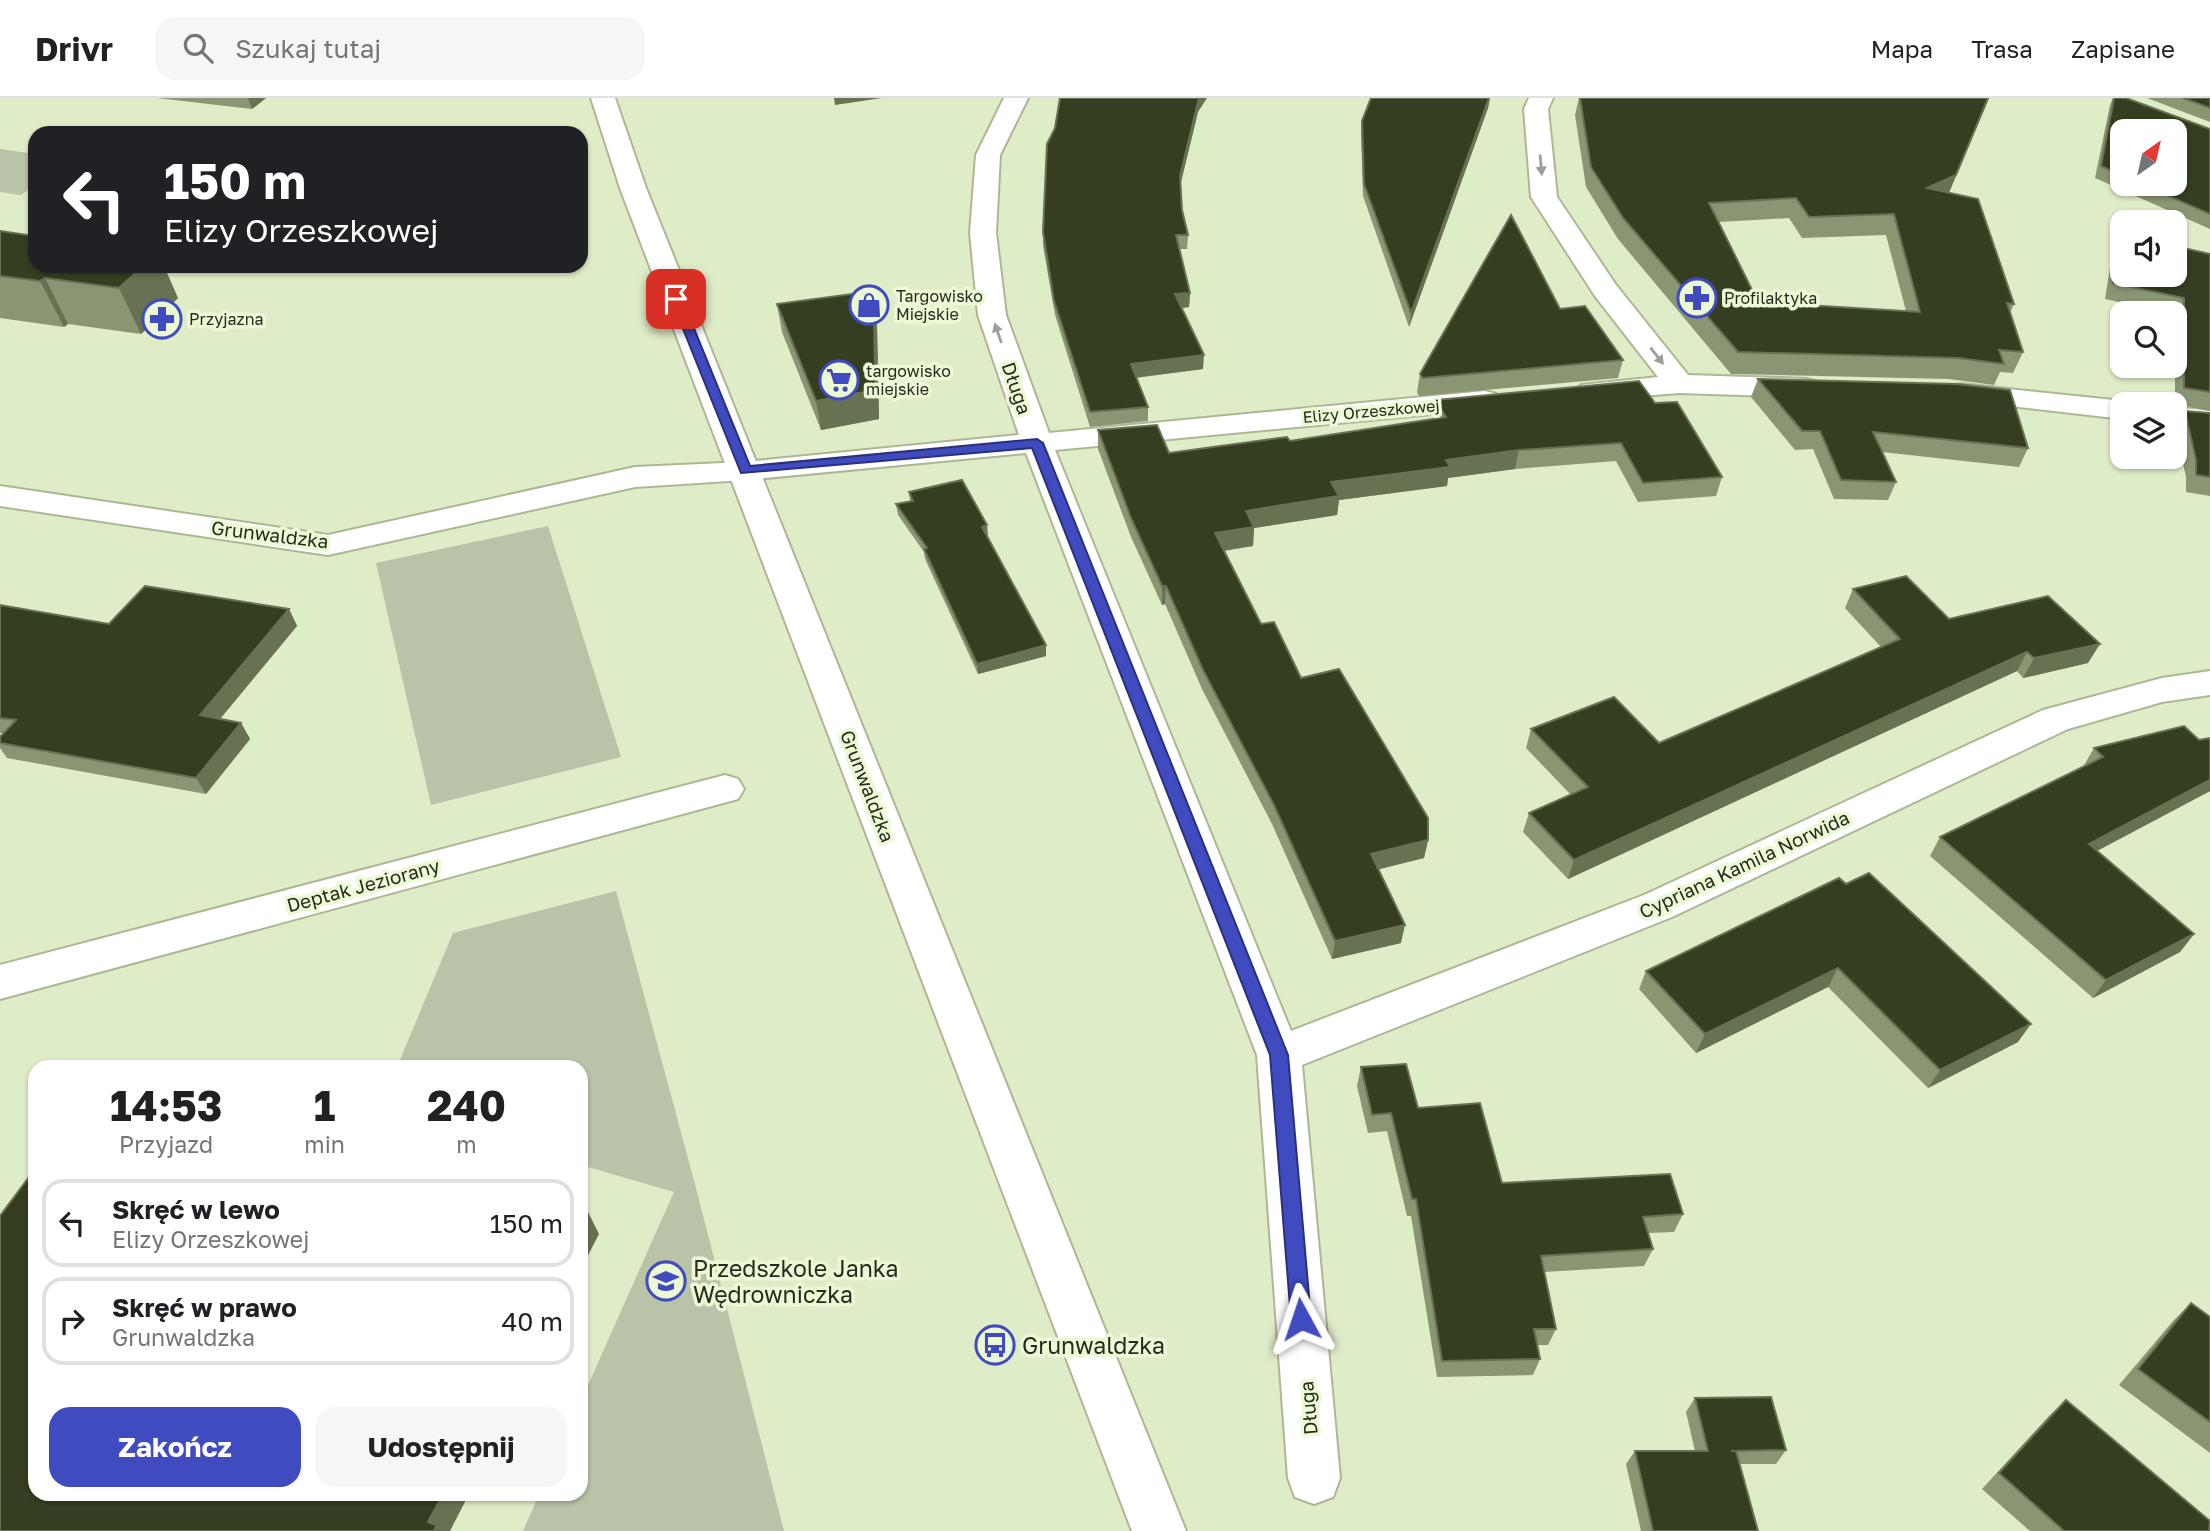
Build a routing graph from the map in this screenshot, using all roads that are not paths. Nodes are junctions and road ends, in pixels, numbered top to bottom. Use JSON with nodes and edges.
{"nodes":[{"id":1,"x":603,"y":98,"type":"edge"},
{"id":2,"x":1016,"y":98,"type":"edge"},
{"id":3,"x":1541,"y":98,"type":"edge"},
{"id":4,"x":1679,"y":384,"type":"junction"},
{"id":5,"x":1841,"y":389,"type":"edge"},
{"id":6,"x":1935,"y":391,"type":"edge"},
{"id":7,"x":1557,"y":394,"type":"edge"},
{"id":8,"x":1516,"y":398,"type":"edge"},
{"id":9,"x":2110,"y":410,"type":"edge"},
{"id":10,"x":2187,"y":417,"type":"edge"},
{"id":11,"x":2210,"y":420,"type":"edge"},
{"id":12,"x":1037,"y":443,"type":"junction"},
{"id":13,"x":746,"y":471,"type":"junction"},
{"id":14,"x":0,"y":496,"type":"edge"},
{"id":15,"x":2210,"y":683,"type":"edge"},
{"id":16,"x":725,"y":789,"type":"dead end"},
{"id":17,"x":0,"y":982,"type":"edge"},
{"id":18,"x":1279,"y":1055,"type":"junction"},
{"id":19,"x":1314,"y":1478,"type":"dead end"},
{"id":20,"x":1159,"y":1531,"type":"edge"}],
"edges":[{"from":1,"to":13,"type":"street","name":"Grunwaldzka"},
{"from":12,"to":2,"type":"street","name":"Długa","one_way":true},
{"from":3,"to":4,"type":"street","one_way":true},
{"from":4,"to":5,"type":"street"},
{"from":4,"to":7,"type":"street"},
{"from":6,"to":9,"type":"street"},
{"from":8,"to":12,"type":"street","name":"Elizy Orzeszkowej"},
{"from":10,"to":11,"type":"street"},
{"from":12,"to":13,"type":"street","name":"Elizy Orzeszkowej"},
{"from":12,"to":18,"type":"street","name":"Długa"},
{"from":13,"to":14,"type":"street","name":"Grunwaldzka"},
{"from":13,"to":20,"type":"street","name":"Grunwaldzka"},
{"from":15,"to":18,"type":"street","name":"Cypriana Kamila Norwida"},
{"from":16,"to":17,"type":"street","name":"Deptak Jeziorany"},
{"from":18,"to":19,"type":"street","name":"Długa"}]}
